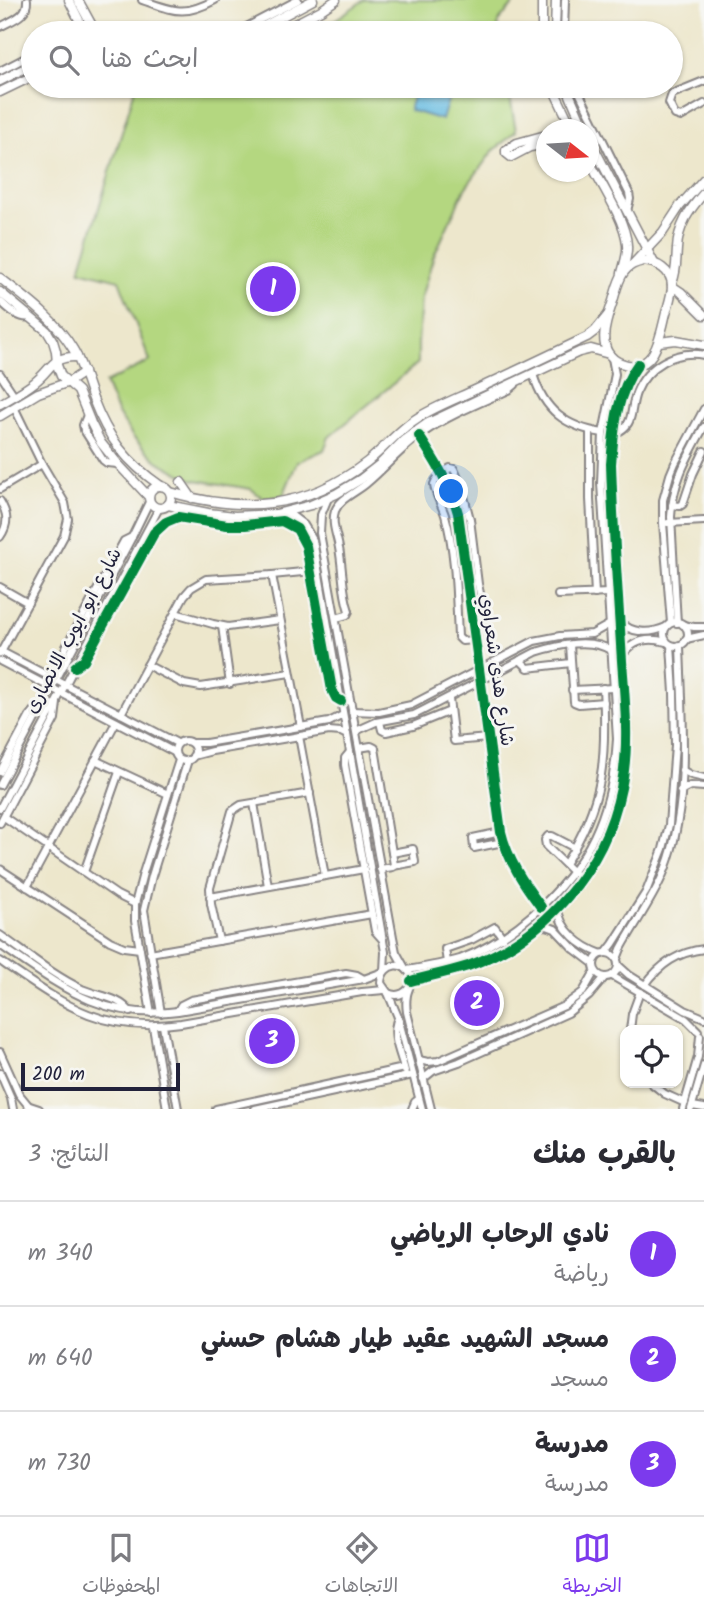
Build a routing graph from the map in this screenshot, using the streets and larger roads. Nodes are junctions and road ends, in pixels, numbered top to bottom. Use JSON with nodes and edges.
{"nodes":[{"id":1,"x":27,"y":0,"type":"edge"},
{"id":2,"x":69,"y":0,"type":"edge"},
{"id":3,"x":78,"y":0,"type":"edge"},
{"id":4,"x":142,"y":0,"type":"edge"},
{"id":5,"x":215,"y":0,"type":"edge"},
{"id":6,"x":298,"y":0,"type":"edge"},
{"id":7,"x":313,"y":0,"type":"edge"},
{"id":8,"x":336,"y":0,"type":"edge"},
{"id":9,"x":542,"y":0,"type":"edge"},
{"id":10,"x":556,"y":0,"type":"edge"},
{"id":11,"x":565,"y":0,"type":"edge"},
{"id":12,"x":151,"y":1,"type":"edge"},
{"id":13,"x":207,"y":2,"type":"edge"},
{"id":14,"x":79,"y":21,"type":"edge"},
{"id":15,"x":89,"y":21,"type":"edge"},
{"id":16,"x":257,"y":21,"type":"edge"},
{"id":17,"x":274,"y":21,"type":"edge"},
{"id":18,"x":300,"y":21,"type":"edge"},
{"id":19,"x":542,"y":21,"type":"edge"},
{"id":20,"x":555,"y":21,"type":"edge"},
{"id":21,"x":564,"y":21,"type":"edge"},
{"id":22,"x":0,"y":27,"type":"edge"},
{"id":23,"x":21,"y":60,"type":"edge"},
{"id":24,"x":21,"y":70,"type":"edge"},
{"id":25,"x":0,"y":71,"type":"edge"},
{"id":26,"x":0,"y":81,"type":"edge"},
{"id":27,"x":704,"y":81,"type":"edge"},
{"id":28,"x":21,"y":82,"type":"edge"},
{"id":29,"x":683,"y":90,"type":"edge"},
{"id":30,"x":0,"y":92,"type":"edge"},
{"id":31,"x":558,"y":98,"type":"edge"},
{"id":32,"x":571,"y":98,"type":"edge"},
{"id":33,"x":582,"y":98,"type":"edge"},
{"id":34,"x":671,"y":98,"type":"edge"},
{"id":35,"x":704,"y":104,"type":"edge"},
{"id":36,"x":567,"y":118,"type":"edge"},
{"id":37,"x":580,"y":119,"type":"edge"},
{"id":38,"x":536,"y":138,"type":"edge"},
{"id":39,"x":536,"y":146,"type":"edge"},
{"id":40,"x":599,"y":155,"type":"edge"},
{"id":41,"x":599,"y":179,"type":"edge"},
{"id":42,"x":704,"y":179,"type":"edge"},
{"id":43,"x":704,"y":194,"type":"edge"},
{"id":44,"x":625,"y":206,"type":"junction"},
{"id":45,"x":613,"y":207,"type":"junction"},
{"id":46,"x":647,"y":248,"type":"junction"},
{"id":47,"x":654,"y":263,"type":"junction"},
{"id":48,"x":633,"y":264,"type":"junction"},
{"id":49,"x":0,"y":278,"type":"edge"},
{"id":50,"x":620,"y":280,"type":"junction"},
{"id":51,"x":672,"y":285,"type":"junction"},
{"id":52,"x":0,"y":292,"type":"edge"},
{"id":53,"x":0,"y":301,"type":"edge"},
{"id":54,"x":608,"y":315,"type":"junction"},
{"id":55,"x":704,"y":315,"type":"edge"},
{"id":56,"x":31,"y":317,"type":"junction"},
{"id":57,"x":659,"y":342,"type":"junction"},
{"id":58,"x":704,"y":345,"type":"edge"},
{"id":59,"x":704,"y":355,"type":"edge"},
{"id":60,"x":611,"y":356,"type":"junction"},
{"id":61,"x":77,"y":357,"type":"junction"},
{"id":62,"x":57,"y":360,"type":"junction"},
{"id":63,"x":538,"y":360,"type":"junction"},
{"id":64,"x":638,"y":364,"type":"junction"},
{"id":65,"x":542,"y":369,"type":"junction"},
{"id":66,"x":84,"y":372,"type":"junction"},
{"id":67,"x":0,"y":374,"type":"edge"},
{"id":68,"x":533,"y":374,"type":"junction"},
{"id":69,"x":519,"y":380,"type":"junction"},
{"id":70,"x":69,"y":382,"type":"junction"},
{"id":71,"x":613,"y":382,"type":"junction"},
{"id":72,"x":32,"y":384,"type":"junction"},
{"id":73,"x":625,"y":385,"type":"junction"},
{"id":74,"x":38,"y":393,"type":"junction"},
{"id":75,"x":14,"y":395,"type":"junction"},
{"id":76,"x":0,"y":404,"type":"edge"},
{"id":77,"x":14,"y":407,"type":"junction"},
{"id":78,"x":704,"y":409,"type":"edge"},
{"id":79,"x":0,"y":416,"type":"edge"},
{"id":80,"x":704,"y":427,"type":"edge"},
{"id":81,"x":590,"y":431,"type":"junction"},
{"id":82,"x":603,"y":433,"type":"junction"},
{"id":83,"x":614,"y":435,"type":"junction"},
{"id":84,"x":419,"y":436,"type":"junction"},
{"id":85,"x":696,"y":442,"type":"junction"},
{"id":86,"x":704,"y":446,"type":"edge"},
{"id":87,"x":704,"y":451,"type":"edge"},
{"id":88,"x":42,"y":464,"type":"junction"},
{"id":89,"x":374,"y":472,"type":"junction"},
{"id":90,"x":443,"y":473,"type":"junction"},
{"id":91,"x":181,"y":482,"type":"dead end"},
{"id":92,"x":161,"y":486,"type":"junction"},
{"id":93,"x":0,"y":489,"type":"edge"},
{"id":94,"x":170,"y":492,"type":"junction"},
{"id":95,"x":149,"y":498,"type":"junction"},
{"id":96,"x":192,"y":498,"type":"junction"},
{"id":97,"x":328,"y":498,"type":"junction"},
{"id":98,"x":0,"y":501,"type":"edge"},
{"id":99,"x":672,"y":505,"type":"junction"},
{"id":100,"x":164,"y":507,"type":"junction"},
{"id":101,"x":287,"y":512,"type":"junction"},
{"id":102,"x":704,"y":521,"type":"edge"},
{"id":103,"x":663,"y":523,"type":"junction"},
{"id":104,"x":671,"y":523,"type":"junction"},
{"id":105,"x":591,"y":530,"type":"junction"},
{"id":106,"x":604,"y":530,"type":"junction"},
{"id":107,"x":0,"y":537,"type":"edge"},
{"id":108,"x":321,"y":538,"type":"junction"},
{"id":109,"x":313,"y":540,"type":"junction"},
{"id":110,"x":473,"y":540,"type":"junction"},
{"id":111,"x":462,"y":542,"type":"junction"},
{"id":112,"x":141,"y":548,"type":"junction"},
{"id":113,"x":339,"y":549,"type":"junction"},
{"id":114,"x":324,"y":552,"type":"junction"},
{"id":115,"x":318,"y":570,"type":"junction"},
{"id":116,"x":310,"y":571,"type":"junction"},
{"id":117,"x":272,"y":575,"type":"junction"},
{"id":118,"x":467,"y":578,"type":"junction"},
{"id":119,"x":455,"y":580,"type":"junction"},
{"id":120,"x":0,"y":587,"type":"edge"},
{"id":121,"x":330,"y":587,"type":"junction"},
{"id":122,"x":322,"y":590,"type":"junction"},
{"id":123,"x":608,"y":593,"type":"junction"},
{"id":124,"x":594,"y":594,"type":"junction"},
{"id":125,"x":558,"y":595,"type":"dead end"},
{"id":126,"x":28,"y":603,"type":"junction"},
{"id":127,"x":175,"y":613,"type":"junction"},
{"id":128,"x":335,"y":618,"type":"junction"},
{"id":129,"x":280,"y":620,"type":"junction"},
{"id":130,"x":472,"y":620,"type":"junction"},
{"id":131,"x":620,"y":621,"type":"junction"},
{"id":132,"x":611,"y":624,"type":"junction"},
{"id":133,"x":674,"y":625,"type":"junction"},
{"id":134,"x":222,"y":626,"type":"junction"},
{"id":135,"x":704,"y":627,"type":"edge"},
{"id":136,"x":635,"y":631,"type":"junction"},
{"id":137,"x":704,"y":635,"type":"edge"},
{"id":138,"x":545,"y":638,"type":"junction"},
{"id":139,"x":686,"y":639,"type":"junction"},
{"id":140,"x":474,"y":640,"type":"junction"},
{"id":141,"x":636,"y":642,"type":"junction"},
{"id":142,"x":669,"y":643,"type":"junction"},
{"id":143,"x":570,"y":645,"type":"junction"},
{"id":144,"x":680,"y":645,"type":"junction"},
{"id":145,"x":548,"y":648,"type":"junction"},
{"id":146,"x":612,"y":651,"type":"junction"},
{"id":147,"x":0,"y":652,"type":"edge"},
{"id":148,"x":622,"y":657,"type":"junction"},
{"id":149,"x":520,"y":660,"type":"junction"},
{"id":150,"x":0,"y":661,"type":"edge"},
{"id":151,"x":571,"y":663,"type":"junction"},
{"id":152,"x":147,"y":665,"type":"junction"},
{"id":153,"x":478,"y":670,"type":"junction"},
{"id":154,"x":290,"y":674,"type":"junction"},
{"id":155,"x":56,"y":680,"type":"junction"},
{"id":156,"x":480,"y":680,"type":"junction"},
{"id":157,"x":230,"y":684,"type":"junction"},
{"id":158,"x":66,"y":685,"type":"junction"},
{"id":159,"x":52,"y":688,"type":"junction"},
{"id":160,"x":603,"y":688,"type":"junction"},
{"id":161,"x":614,"y":688,"type":"junction"},
{"id":162,"x":572,"y":690,"type":"junction"},
{"id":163,"x":61,"y":693,"type":"junction"},
{"id":164,"x":449,"y":699,"type":"junction"},
{"id":165,"x":57,"y":701,"type":"junction"},
{"id":166,"x":341,"y":701,"type":"junction"},
{"id":167,"x":604,"y":702,"type":"junction"},
{"id":168,"x":41,"y":709,"type":"junction"},
{"id":169,"x":352,"y":710,"type":"junction"},
{"id":170,"x":450,"y":711,"type":"junction"},
{"id":171,"x":367,"y":712,"type":"junction"},
{"id":172,"x":121,"y":714,"type":"junction"},
{"id":173,"x":343,"y":715,"type":"junction"},
{"id":174,"x":116,"y":722,"type":"junction"},
{"id":175,"x":380,"y":722,"type":"junction"},
{"id":176,"x":370,"y":724,"type":"junction"},
{"id":177,"x":626,"y":725,"type":"junction"},
{"id":178,"x":617,"y":726,"type":"junction"},
{"id":179,"x":301,"y":727,"type":"junction"},
{"id":180,"x":356,"y":731,"type":"junction"},
{"id":181,"x":299,"y":736,"type":"junction"},
{"id":182,"x":347,"y":736,"type":"junction"},
{"id":183,"x":488,"y":738,"type":"junction"},
{"id":184,"x":177,"y":743,"type":"junction"},
{"id":185,"x":193,"y":744,"type":"junction"},
{"id":186,"x":359,"y":748,"type":"junction"},
{"id":187,"x":174,"y":752,"type":"junction"},
{"id":188,"x":350,"y":752,"type":"junction"},
{"id":189,"x":191,"y":758,"type":"junction"},
{"id":190,"x":95,"y":760,"type":"junction"},
{"id":191,"x":179,"y":760,"type":"junction"},
{"id":192,"x":603,"y":764,"type":"junction"},
{"id":193,"x":615,"y":765,"type":"junction"},
{"id":194,"x":682,"y":770,"type":"junction"},
{"id":195,"x":0,"y":772,"type":"edge"},
{"id":196,"x":119,"y":772,"type":"junction"},
{"id":197,"x":704,"y":778,"type":"edge"},
{"id":198,"x":0,"y":785,"type":"edge"},
{"id":199,"x":704,"y":787,"type":"edge"},
{"id":200,"x":382,"y":791,"type":"junction"},
{"id":201,"x":680,"y":791,"type":"junction"},
{"id":202,"x":310,"y":793,"type":"junction"},
{"id":203,"x":168,"y":794,"type":"junction"},
{"id":204,"x":367,"y":794,"type":"junction"},
{"id":205,"x":254,"y":803,"type":"junction"},
{"id":206,"x":0,"y":808,"type":"edge"},
{"id":207,"x":2,"y":820,"type":"edge"},
{"id":208,"x":501,"y":832,"type":"junction"},
{"id":209,"x":503,"y":842,"type":"junction"},
{"id":210,"x":48,"y":848,"type":"junction"},
{"id":211,"x":575,"y":848,"type":"junction"},
{"id":212,"x":392,"y":853,"type":"junction"},
{"id":213,"x":565,"y":864,"type":"junction"},
{"id":214,"x":393,"y":866,"type":"junction"},
{"id":215,"x":0,"y":869,"type":"edge"},
{"id":216,"x":364,"y":869,"type":"junction"},
{"id":217,"x":380,"y":869,"type":"junction"},
{"id":218,"x":84,"y":872,"type":"junction"},
{"id":219,"x":574,"y":873,"type":"junction"},
{"id":220,"x":325,"y":876,"type":"junction"},
{"id":221,"x":268,"y":886,"type":"junction"},
{"id":222,"x":27,"y":887,"type":"junction"},
{"id":223,"x":210,"y":897,"type":"junction"},
{"id":224,"x":135,"y":904,"type":"junction"},
{"id":225,"x":541,"y":907,"type":"junction"},
{"id":226,"x":558,"y":907,"type":"junction"},
{"id":227,"x":372,"y":914,"type":"junction"},
{"id":228,"x":533,"y":929,"type":"junction"},
{"id":229,"x":0,"y":935,"type":"edge"},
{"id":230,"x":503,"y":938,"type":"junction"},
{"id":231,"x":383,"y":940,"type":"junction"},
{"id":232,"x":219,"y":941,"type":"junction"},
{"id":233,"x":0,"y":945,"type":"edge"},
{"id":234,"x":140,"y":949,"type":"junction"},
{"id":235,"x":704,"y":949,"type":"edge"},
{"id":236,"x":150,"y":953,"type":"junction"},
{"id":237,"x":604,"y":953,"type":"junction"},
{"id":238,"x":0,"y":961,"type":"edge"},
{"id":239,"x":447,"y":962,"type":"junction"},
{"id":240,"x":618,"y":963,"type":"junction"},
{"id":241,"x":594,"y":967,"type":"junction"},
{"id":242,"x":406,"y":969,"type":"junction"},
{"id":243,"x":384,"y":972,"type":"junction"},
{"id":244,"x":608,"y":977,"type":"junction"},
{"id":245,"x":410,"y":985,"type":"junction"},
{"id":246,"x":645,"y":985,"type":"junction"},
{"id":247,"x":386,"y":991,"type":"junction"},
{"id":248,"x":640,"y":992,"type":"junction"},
{"id":249,"x":130,"y":1012,"type":"junction"},
{"id":250,"x":151,"y":1013,"type":"junction"},
{"id":251,"x":160,"y":1013,"type":"junction"},
{"id":252,"x":398,"y":1017,"type":"junction"},
{"id":253,"x":704,"y":1019,"type":"edge"},
{"id":254,"x":631,"y":1025,"type":"edge"},
{"id":255,"x":163,"y":1026,"type":"junction"},
{"id":256,"x":153,"y":1027,"type":"junction"},
{"id":257,"x":701,"y":1035,"type":"edge"},
{"id":258,"x":0,"y":1052,"type":"edge"},
{"id":259,"x":419,"y":1060,"type":"junction"},
{"id":260,"x":704,"y":1065,"type":"edge"},
{"id":261,"x":404,"y":1068,"type":"junction"},
{"id":262,"x":0,"y":1073,"type":"edge"},
{"id":263,"x":410,"y":1076,"type":"junction"},
{"id":264,"x":423,"y":1079,"type":"junction"},
{"id":265,"x":657,"y":1088,"type":"edge"},
{"id":266,"x":419,"y":1099,"type":"junction"},
{"id":267,"x":30,"y":1107,"type":"edge"},
{"id":268,"x":688,"y":1107,"type":"edge"},
{"id":269,"x":704,"y":1108,"type":"edge"},
{"id":270,"x":13,"y":1109,"type":"edge"},
{"id":271,"x":39,"y":1109,"type":"edge"},
{"id":272,"x":167,"y":1109,"type":"edge"},
{"id":273,"x":178,"y":1109,"type":"edge"},
{"id":274,"x":216,"y":1109,"type":"edge"},
{"id":275,"x":255,"y":1109,"type":"edge"},
{"id":276,"x":412,"y":1109,"type":"edge"},
{"id":277,"x":422,"y":1109,"type":"edge"},
{"id":278,"x":431,"y":1109,"type":"edge"}],
"edges":[{"from":1,"to":22,"type":"street"},
{"from":2,"to":14,"type":"street"},
{"from":3,"to":15,"type":"street"},
{"from":4,"to":12,"type":"street"},
{"from":5,"to":13,"type":"street"},
{"from":6,"to":16,"type":"street"},
{"from":7,"to":17,"type":"street"},
{"from":8,"to":18,"type":"street"},
{"from":9,"to":19,"type":"street"},
{"from":10,"to":20,"type":"street"},
{"from":11,"to":21,"type":"street"},
{"from":12,"to":13,"type":"street"},
{"from":23,"to":25,"type":"street"},
{"from":24,"to":26,"type":"street"},
{"from":27,"to":29,"type":"street"},
{"from":28,"to":30,"type":"street"},
{"from":31,"to":36,"type":"street"},
{"from":32,"to":37,"type":"street"},
{"from":33,"to":44,"type":"street"},
{"from":34,"to":35,"type":"street"},
{"from":38,"to":39,"type":"street"},
{"from":40,"to":44,"type":"street"},
{"from":41,"to":45,"type":"street"},
{"from":42,"to":46,"type":"street"},
{"from":43,"to":51,"type":"street"},
{"from":44,"to":45,"type":"street"},
{"from":44,"to":46,"type":"street"},
{"from":45,"to":50,"type":"street"},
{"from":46,"to":47,"type":"street"},
{"from":46,"to":48,"type":"street"},
{"from":47,"to":48,"type":"street"},
{"from":47,"to":51,"type":"street"},
{"from":48,"to":50,"type":"street"},
{"from":49,"to":61,"type":"street"},
{"from":50,"to":54,"type":"street"},
{"from":51,"to":55,"type":"street"},
{"from":51,"to":57,"type":"street"},
{"from":52,"to":56,"type":"street"},
{"from":53,"to":56,"type":"street"},
{"from":54,"to":60,"type":"street"},
{"from":54,"to":63,"type":"street"},
{"from":56,"to":62,"type":"street"},
{"from":57,"to":58,"type":"street"},
{"from":57,"to":64,"type":"street"},
{"from":59,"to":83,"type":"street"},
{"from":60,"to":64,"type":"street"},
{"from":60,"to":65,"type":"street"},
{"from":60,"to":71,"type":"street"},
{"from":61,"to":62,"type":"street"},
{"from":61,"to":66,"type":"street"},
{"from":62,"to":70,"type":"street"},
{"from":62,"to":72,"type":"street"},
{"from":63,"to":65,"type":"street"},
{"from":63,"to":96,"type":"street"},
{"from":64,"to":73,"type":"street"},
{"from":65,"to":68,"type":"street"},
{"from":66,"to":70,"type":"street"},
{"from":66,"to":92,"type":"street"},
{"from":67,"to":75,"type":"street"},
{"from":68,"to":69,"type":"street"},
{"from":68,"to":81,"type":"street"},
{"from":69,"to":84,"type":"street"},
{"from":69,"to":89,"type":"street"},
{"from":70,"to":74,"type":"street"},
{"from":70,"to":95,"type":"street"},
{"from":71,"to":73,"type":"street"},
{"from":71,"to":82,"type":"street"},
{"from":72,"to":74,"type":"street"},
{"from":72,"to":75,"type":"street"},
{"from":73,"to":83,"type":"street"},
{"from":74,"to":77,"type":"street"},
{"from":75,"to":76,"type":"street"},
{"from":77,"to":79,"type":"street"},
{"from":77,"to":88,"type":"street"},
{"from":78,"to":103,"type":"street"},
{"from":80,"to":85,"type":"street"},
{"from":81,"to":82,"type":"street"},
{"from":81,"to":105,"type":"street"},
{"from":82,"to":106,"type":"street"},
{"from":83,"to":131,"type":"street"},
{"from":84,"to":89,"type":"street"},
{"from":84,"to":90,"type":"street","name":"شارع هدى شعراوي"},
{"from":85,"to":86,"type":"street"},
{"from":85,"to":99,"type":"street"},
{"from":87,"to":99,"type":"street"},
{"from":88,"to":93,"type":"street"},
{"from":88,"to":126,"type":"street"},
{"from":89,"to":97,"type":"street"},
{"from":89,"to":113,"type":"street"},
{"from":90,"to":110,"type":"street"},
{"from":90,"to":111,"type":"street","name":"شارع هدى شعراوي"},
{"from":90,"to":119,"type":"street"},
{"from":91,"to":96,"type":"street"},
{"from":92,"to":94,"type":"street"},
{"from":92,"to":95,"type":"street"},
{"from":94,"to":96,"type":"street"},
{"from":94,"to":100,"type":"street"},
{"from":95,"to":100,"type":"street"},
{"from":95,"to":155,"type":"street","name":"شارع ابو ايوب الانصارى"},
{"from":97,"to":101,"type":"street"},
{"from":97,"to":108,"type":"street"},
{"from":98,"to":107,"type":"street"},
{"from":99,"to":104,"type":"street"},
{"from":100,"to":101,"type":"street"},
{"from":100,"to":112,"type":"street","name":"شارع ابو ايوب الانصارى"},
{"from":101,"to":109,"type":"street"},
{"from":102,"to":104,"type":"street"},
{"from":103,"to":104,"type":"street"},
{"from":103,"to":133,"type":"street"},
{"from":104,"to":133,"type":"street"},
{"from":105,"to":106,"type":"street"},
{"from":105,"to":124,"type":"street"},
{"from":106,"to":123,"type":"street"},
{"from":108,"to":109,"type":"street"},
{"from":108,"to":114,"type":"street"},
{"from":109,"to":115,"type":"street"},
{"from":110,"to":111,"type":"street"},
{"from":110,"to":130,"type":"street"},
{"from":111,"to":118,"type":"street","name":"شارع هدى شعراوي"},
{"from":112,"to":116,"type":"street"},
{"from":112,"to":158,"type":"street","name":"شارع ابو ايوب الانصارى"},
{"from":113,"to":114,"type":"street"},
{"from":113,"to":128,"type":"street"},
{"from":114,"to":121,"type":"street"},
{"from":115,"to":116,"type":"street"},
{"from":115,"to":122,"type":"street"},
{"from":116,"to":117,"type":"street"},
{"from":116,"to":166,"type":"street"},
{"from":117,"to":127,"type":"street"},
{"from":117,"to":129,"type":"street"},
{"from":118,"to":119,"type":"street"},
{"from":118,"to":130,"type":"street","name":"شارع هدى شعراوي"},
{"from":119,"to":140,"type":"street"},
{"from":120,"to":126,"type":"street"},
{"from":121,"to":122,"type":"street"},
{"from":121,"to":128,"type":"street"},
{"from":122,"to":166,"type":"street"},
{"from":123,"to":124,"type":"street"},
{"from":123,"to":132,"type":"street"},
{"from":124,"to":125,"type":"street"},
{"from":126,"to":147,"type":"street"},
{"from":127,"to":134,"type":"street"},
{"from":127,"to":152,"type":"street"},
{"from":128,"to":169,"type":"street"},
{"from":129,"to":134,"type":"street"},
{"from":129,"to":154,"type":"street"},
{"from":130,"to":140,"type":"street","name":"شارع هدى شعراوي"},
{"from":131,"to":136,"type":"street"},
{"from":131,"to":148,"type":"street"},
{"from":132,"to":138,"type":"street"},
{"from":132,"to":146,"type":"street"},
{"from":133,"to":135,"type":"street"},
{"from":133,"to":136,"type":"street"},
{"from":133,"to":139,"type":"street"},
{"from":133,"to":142,"type":"street"},
{"from":134,"to":157,"type":"street"},
{"from":136,"to":141,"type":"street"},
{"from":137,"to":139,"type":"street"},
{"from":138,"to":145,"type":"street"},
{"from":138,"to":153,"type":"street"},
{"from":139,"to":144,"type":"street"},
{"from":140,"to":153,"type":"street","name":"شارع هدى شعراوي"},
{"from":141,"to":142,"type":"street"},
{"from":141,"to":148,"type":"street"},
{"from":142,"to":144,"type":"street"},
{"from":142,"to":237,"type":"street"},
{"from":143,"to":145,"type":"street"},
{"from":143,"to":146,"type":"street"},
{"from":143,"to":151,"type":"street"},
{"from":144,"to":194,"type":"street"},
{"from":145,"to":149,"type":"street"},
{"from":146,"to":161,"type":"street"},
{"from":147,"to":155,"type":"street"},
{"from":148,"to":177,"type":"street"},
{"from":149,"to":151,"type":"street"},
{"from":149,"to":156,"type":"street"},
{"from":150,"to":159,"type":"street"},
{"from":151,"to":162,"type":"street"},
{"from":152,"to":157,"type":"street"},
{"from":152,"to":172,"type":"street"},
{"from":153,"to":156,"type":"street","name":"شارع هدى شعراوي"},
{"from":153,"to":171,"type":"street"},
{"from":154,"to":157,"type":"street"},
{"from":154,"to":179,"type":"street"},
{"from":155,"to":158,"type":"street"},
{"from":155,"to":159,"type":"street","name":"شارع ابو ايوب الانصارى"},
{"from":156,"to":164,"type":"street"},
{"from":156,"to":183,"type":"street","name":"شارع هدى شعراوي"},
{"from":158,"to":163,"type":"street","name":"شارع ابو ايوب الانصارى"},
{"from":158,"to":172,"type":"street"},
{"from":159,"to":163,"type":"street"},
{"from":159,"to":168,"type":"street","name":"شارع ابو ايوب الانصارى"},
{"from":160,"to":161,"type":"street"},
{"from":160,"to":162,"type":"street"},
{"from":160,"to":167,"type":"street"},
{"from":161,"to":178,"type":"street"},
{"from":162,"to":167,"type":"street"},
{"from":163,"to":165,"type":"street","name":"شارع ابو ايوب الانصارى"},
{"from":163,"to":174,"type":"street"},
{"from":164,"to":170,"type":"street"},
{"from":164,"to":175,"type":"street"},
{"from":165,"to":206,"type":"street","name":"شارع ابو ايوب الانصارى"},
{"from":165,"to":207,"type":"street"},
{"from":166,"to":173,"type":"street"},
{"from":167,"to":192,"type":"street"},
{"from":168,"to":195,"type":"street"},
{"from":168,"to":198,"type":"street","name":"شارع ابو ايوب الانصارى"},
{"from":169,"to":171,"type":"street"},
{"from":169,"to":180,"type":"street"},
{"from":170,"to":175,"type":"street"},
{"from":170,"to":183,"type":"street"},
{"from":171,"to":176,"type":"street"},
{"from":172,"to":184,"type":"street"},
{"from":173,"to":179,"type":"street"},
{"from":173,"to":182,"type":"street"},
{"from":174,"to":187,"type":"street"},
{"from":174,"to":190,"type":"street"},
{"from":175,"to":176,"type":"street"},
{"from":176,"to":180,"type":"street"},
{"from":177,"to":178,"type":"street"},
{"from":177,"to":226,"type":"street"},
{"from":178,"to":193,"type":"street"},
{"from":179,"to":185,"type":"street"},
{"from":180,"to":186,"type":"street"},
{"from":181,"to":182,"type":"street"},
{"from":181,"to":189,"type":"street"},
{"from":181,"to":202,"type":"street"},
{"from":182,"to":188,"type":"street"},
{"from":183,"to":208,"type":"street","name":"شارع هدى شعراوي"},
{"from":184,"to":185,"type":"street"},
{"from":184,"to":187,"type":"street"},
{"from":185,"to":189,"type":"street"},
{"from":186,"to":200,"type":"street"},
{"from":186,"to":204,"type":"street"},
{"from":187,"to":191,"type":"street"},
{"from":188,"to":216,"type":"street"},
{"from":188,"to":231,"type":"street"},
{"from":189,"to":191,"type":"street"},
{"from":189,"to":236,"type":"street"},
{"from":190,"to":196,"type":"street"},
{"from":190,"to":210,"type":"street"},
{"from":191,"to":203,"type":"street"},
{"from":192,"to":193,"type":"street"},
{"from":192,"to":211,"type":"street"},
{"from":193,"to":219,"type":"street"},
{"from":194,"to":197,"type":"street"},
{"from":194,"to":201,"type":"street"},
{"from":196,"to":203,"type":"street"},
{"from":196,"to":218,"type":"street"},
{"from":199,"to":201,"type":"street"},
{"from":200,"to":204,"type":"street"},
{"from":200,"to":212,"type":"street"},
{"from":201,"to":240,"type":"street"},
{"from":202,"to":205,"type":"street"},
{"from":202,"to":220,"type":"street"},
{"from":203,"to":224,"type":"street"},
{"from":204,"to":217,"type":"street"},
{"from":205,"to":221,"type":"street"},
{"from":205,"to":223,"type":"street"},
{"from":207,"to":210,"type":"street"},
{"from":208,"to":209,"type":"street","name":"شارع هدى شعراوي"},
{"from":208,"to":209,"type":"street"},
{"from":209,"to":225,"type":"street","name":"شارع هدى شعراوي"},
{"from":210,"to":218,"type":"street"},
{"from":210,"to":222,"type":"street"},
{"from":211,"to":213,"type":"street"},
{"from":211,"to":213,"type":"street"},
{"from":212,"to":214,"type":"street"},
{"from":212,"to":214,"type":"street"},
{"from":213,"to":219,"type":"street"},
{"from":214,"to":217,"type":"street"},
{"from":215,"to":222,"type":"street"},
{"from":216,"to":220,"type":"street"},
{"from":216,"to":227,"type":"street"},
{"from":217,"to":242,"type":"street"},
{"from":218,"to":224,"type":"street"},
{"from":219,"to":225,"type":"street"},
{"from":220,"to":221,"type":"street"},
{"from":221,"to":223,"type":"street"},
{"from":222,"to":234,"type":"street"},
{"from":223,"to":232,"type":"street"},
{"from":224,"to":234,"type":"street"},
{"from":225,"to":230,"type":"street"},
{"from":226,"to":228,"type":"street"},
{"from":226,"to":237,"type":"street"},
{"from":227,"to":231,"type":"street"},
{"from":227,"to":232,"type":"street"},
{"from":228,"to":241,"type":"street"},
{"from":228,"to":245,"type":"street"},
{"from":229,"to":249,"type":"street"},
{"from":230,"to":239,"type":"street"},
{"from":230,"to":239,"type":"street"},
{"from":231,"to":243,"type":"street"},
{"from":232,"to":236,"type":"street"},
{"from":233,"to":249,"type":"street"},
{"from":234,"to":250,"type":"street"},
{"from":235,"to":246,"type":"street"},
{"from":236,"to":251,"type":"street"},
{"from":237,"to":240,"type":"street"},
{"from":237,"to":241,"type":"street"},
{"from":238,"to":256,"type":"street"},
{"from":239,"to":242,"type":"street"},
{"from":240,"to":244,"type":"street"},
{"from":240,"to":246,"type":"street"},
{"from":241,"to":244,"type":"street"},
{"from":241,"to":259,"type":"street"},
{"from":242,"to":243,"type":"street"},
{"from":242,"to":245,"type":"street"},
{"from":243,"to":247,"type":"street"},
{"from":243,"to":251,"type":"street"},
{"from":244,"to":248,"type":"street"},
{"from":244,"to":264,"type":"street"},
{"from":245,"to":247,"type":"street"},
{"from":245,"to":259,"type":"street"},
{"from":246,"to":253,"type":"street"},
{"from":247,"to":252,"type":"street"},
{"from":247,"to":255,"type":"street"},
{"from":248,"to":254,"type":"street"},
{"from":248,"to":257,"type":"street"},
{"from":249,"to":250,"type":"street"},
{"from":250,"to":251,"type":"street"},
{"from":252,"to":261,"type":"street"},
{"from":252,"to":263,"type":"street"},
{"from":253,"to":257,"type":"street"},
{"from":255,"to":256,"type":"street"},
{"from":255,"to":273,"type":"street"},
{"from":256,"to":272,"type":"street"},
{"from":257,"to":268,"type":"street"},
{"from":258,"to":267,"type":"street"},
{"from":259,"to":264,"type":"street"},
{"from":260,"to":268,"type":"street"},
{"from":261,"to":263,"type":"street"},
{"from":261,"to":274,"type":"street"},
{"from":262,"to":270,"type":"street"},
{"from":263,"to":266,"type":"street"},
{"from":263,"to":275,"type":"street"},
{"from":264,"to":278,"type":"street"},
{"from":265,"to":268,"type":"street"},
{"from":266,"to":276,"type":"street"},
{"from":266,"to":277,"type":"street"},
{"from":267,"to":270,"type":"street"},
{"from":267,"to":271,"type":"street"},
{"from":268,"to":269,"type":"street"}]}
